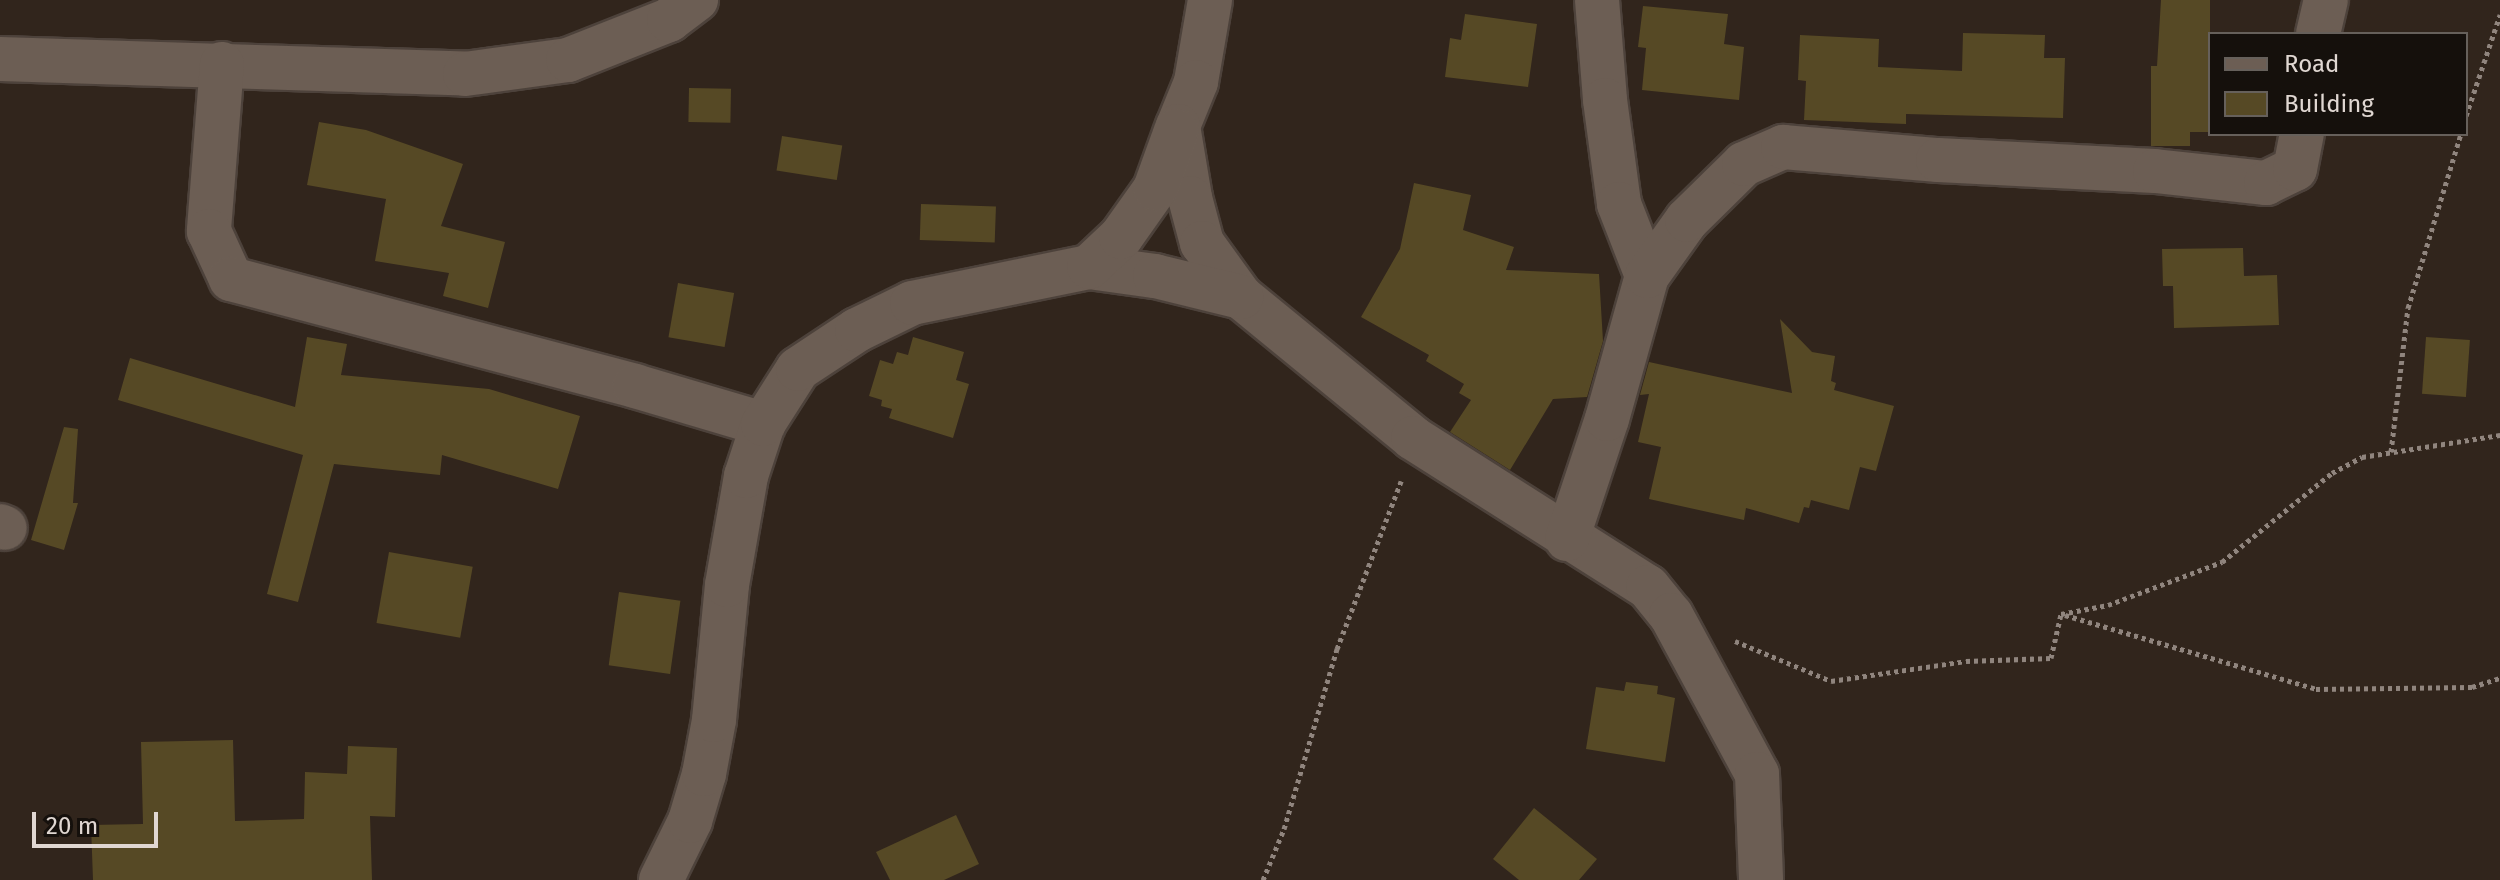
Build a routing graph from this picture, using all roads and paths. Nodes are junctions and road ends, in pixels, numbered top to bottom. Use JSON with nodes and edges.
{"nodes":[{"id":1,"x":696,"y":0,"type":"edge"},
{"id":2,"x":1210,"y":0,"type":"edge"},
{"id":3,"x":1597,"y":0,"type":"edge"},
{"id":4,"x":2326,"y":0,"type":"edge"},
{"id":5,"x":2500,"y":15,"type":"edge"},
{"id":6,"x":2318,"y":32,"type":"edge"},
{"id":7,"x":0,"y":59,"type":"edge"},
{"id":8,"x":222,"y":64,"type":"junction"},
{"id":9,"x":2468,"y":110,"type":"edge"},
{"id":10,"x":1178,"y":126,"type":"junction"},
{"id":11,"x":2302,"y":136,"type":"edge"},
{"id":12,"x":2460,"y":136,"type":"edge"},
{"id":13,"x":1089,"y":267,"type":"junction"},
{"id":14,"x":1647,"y":276,"type":"junction"},
{"id":15,"x":1241,"y":297,"type":"junction"},
{"id":16,"x":763,"y":424,"type":"junction"},
{"id":17,"x":2500,"y":435,"type":"edge"},
{"id":18,"x":1413,"y":438,"type":"junction"},
{"id":19,"x":2391,"y":452,"type":"junction"},
{"id":20,"x":1567,"y":539,"type":"junction"},
{"id":21,"x":2061,"y":614,"type":"junction"},
{"id":22,"x":1671,"y":615,"type":"junction"},
{"id":23,"x":2500,"y":678,"type":"edge"},
{"id":24,"x":661,"y":880,"type":"edge"},
{"id":25,"x":1263,"y":880,"type":"edge"},
{"id":26,"x":1761,"y":880,"type":"edge"}],
"edges":[{"from":1,"to":8,"type":"street"},
{"from":2,"to":10,"type":"street"},
{"from":3,"to":14,"type":"street"},
{"from":4,"to":6,"type":"street"},
{"from":5,"to":9,"type":"path"},
{"from":7,"to":8,"type":"street"},
{"from":8,"to":16,"type":"street"},
{"from":10,"to":13,"type":"street"},
{"from":10,"to":15,"type":"street"},
{"from":11,"to":14,"type":"street"},
{"from":12,"to":19,"type":"path"},
{"from":13,"to":15,"type":"street"},
{"from":13,"to":16,"type":"street"},
{"from":14,"to":20,"type":"street"},
{"from":15,"to":18,"type":"street"},
{"from":16,"to":24,"type":"street"},
{"from":17,"to":19,"type":"path"},
{"from":18,"to":20,"type":"street"},
{"from":18,"to":25,"type":"path"},
{"from":19,"to":21,"type":"path"},
{"from":20,"to":22,"type":"street"},
{"from":21,"to":22,"type":"path"},
{"from":21,"to":23,"type":"path"},
{"from":22,"to":26,"type":"street"}]}
